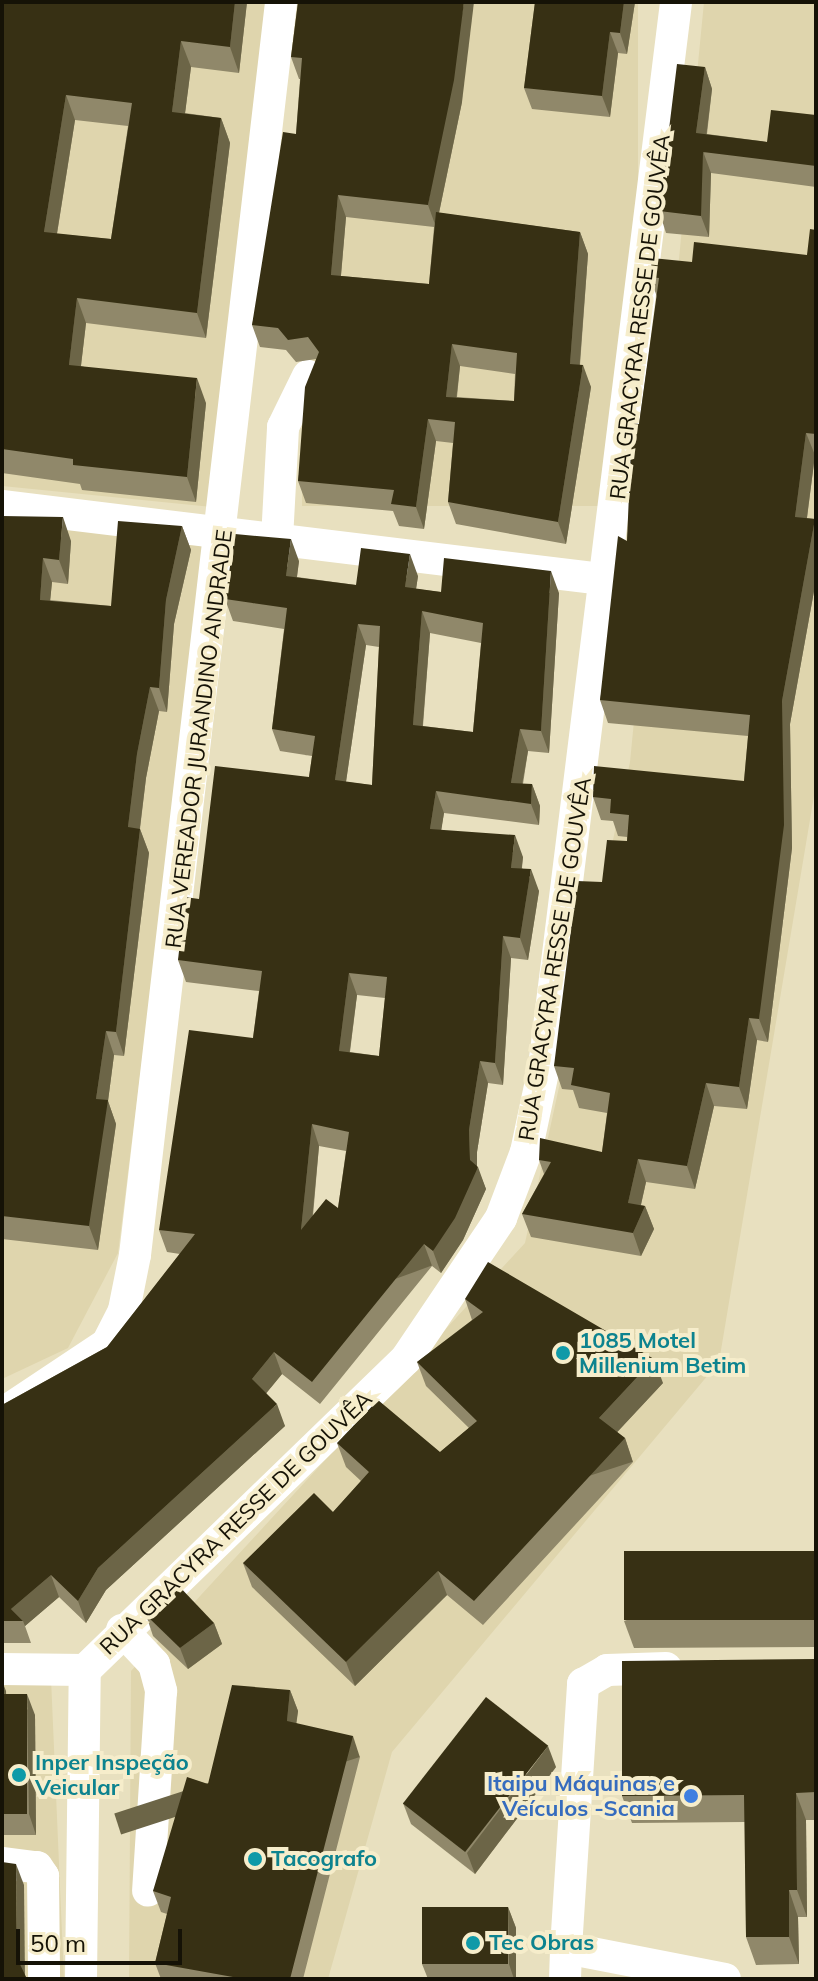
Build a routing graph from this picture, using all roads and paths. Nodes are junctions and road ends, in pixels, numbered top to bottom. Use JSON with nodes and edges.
{"nodes":[{"id":1,"x":281,"y":2,"type":"edge"},
{"id":2,"x":676,"y":2,"type":"edge"},
{"id":3,"x":308,"y":376,"type":"edge"},
{"id":4,"x":2,"y":506,"type":"edge"},
{"id":5,"x":224,"y":533,"type":"junction"},
{"id":6,"x":277,"y":539,"type":"junction"},
{"id":7,"x":610,"y":580,"type":"junction"},
{"id":8,"x":2,"y":1414,"type":"edge"},
{"id":9,"x":122,"y":1630,"type":"junction"},
{"id":10,"x":703,"y":1668,"type":"edge"},
{"id":11,"x":2,"y":1669,"type":"edge"},
{"id":12,"x":85,"y":1670,"type":"junction"},
{"id":13,"x":2,"y":1863,"type":"edge"},
{"id":14,"x":43,"y":1886,"type":"junction"},
{"id":15,"x":84,"y":1888,"type":"junction"},
{"id":16,"x":148,"y":1891,"type":"dead end"},
{"id":17,"x":43,"y":1942,"type":"junction"},
{"id":18,"x":82,"y":1943,"type":"junction"},
{"id":19,"x":565,"y":1963,"type":"edge"},
{"id":20,"x":44,"y":1979,"type":"edge"},
{"id":21,"x":81,"y":1979,"type":"edge"},
{"id":22,"x":725,"y":1979,"type":"edge"}],
"edges":[{"from":1,"to":5,"type":"street","name":"RUA VEREADOR JURANDINO ANDRADE"},
{"from":2,"to":7,"type":"street","name":"RUA GRACYRA RESSE DE GOUVÊA"},
{"from":3,"to":6,"type":"street"},
{"from":4,"to":5,"type":"street"},
{"from":5,"to":6,"type":"street"},
{"from":5,"to":8,"type":"street","name":"RUA VEREADOR JURANDINO ANDRADE"},
{"from":6,"to":7,"type":"street"},
{"from":7,"to":9,"type":"street","name":"RUA GRACYRA RESSE DE GOUVÊA"},
{"from":9,"to":12,"type":"street","name":"RUA GRACYRA RESSE DE GOUVÊA"},
{"from":9,"to":16,"type":"street"},
{"from":10,"to":19,"type":"street"},
{"from":11,"to":12,"type":"street","name":"RUA GRACYRA RESSE DE GOUVÊA"},
{"from":12,"to":15,"type":"street"},
{"from":13,"to":14,"type":"street"},
{"from":14,"to":15,"type":"street"},
{"from":14,"to":17,"type":"street"},
{"from":15,"to":18,"type":"street"},
{"from":17,"to":18,"type":"street"},
{"from":17,"to":20,"type":"street"},
{"from":18,"to":21,"type":"street"},
{"from":19,"to":22,"type":"street"}]}
